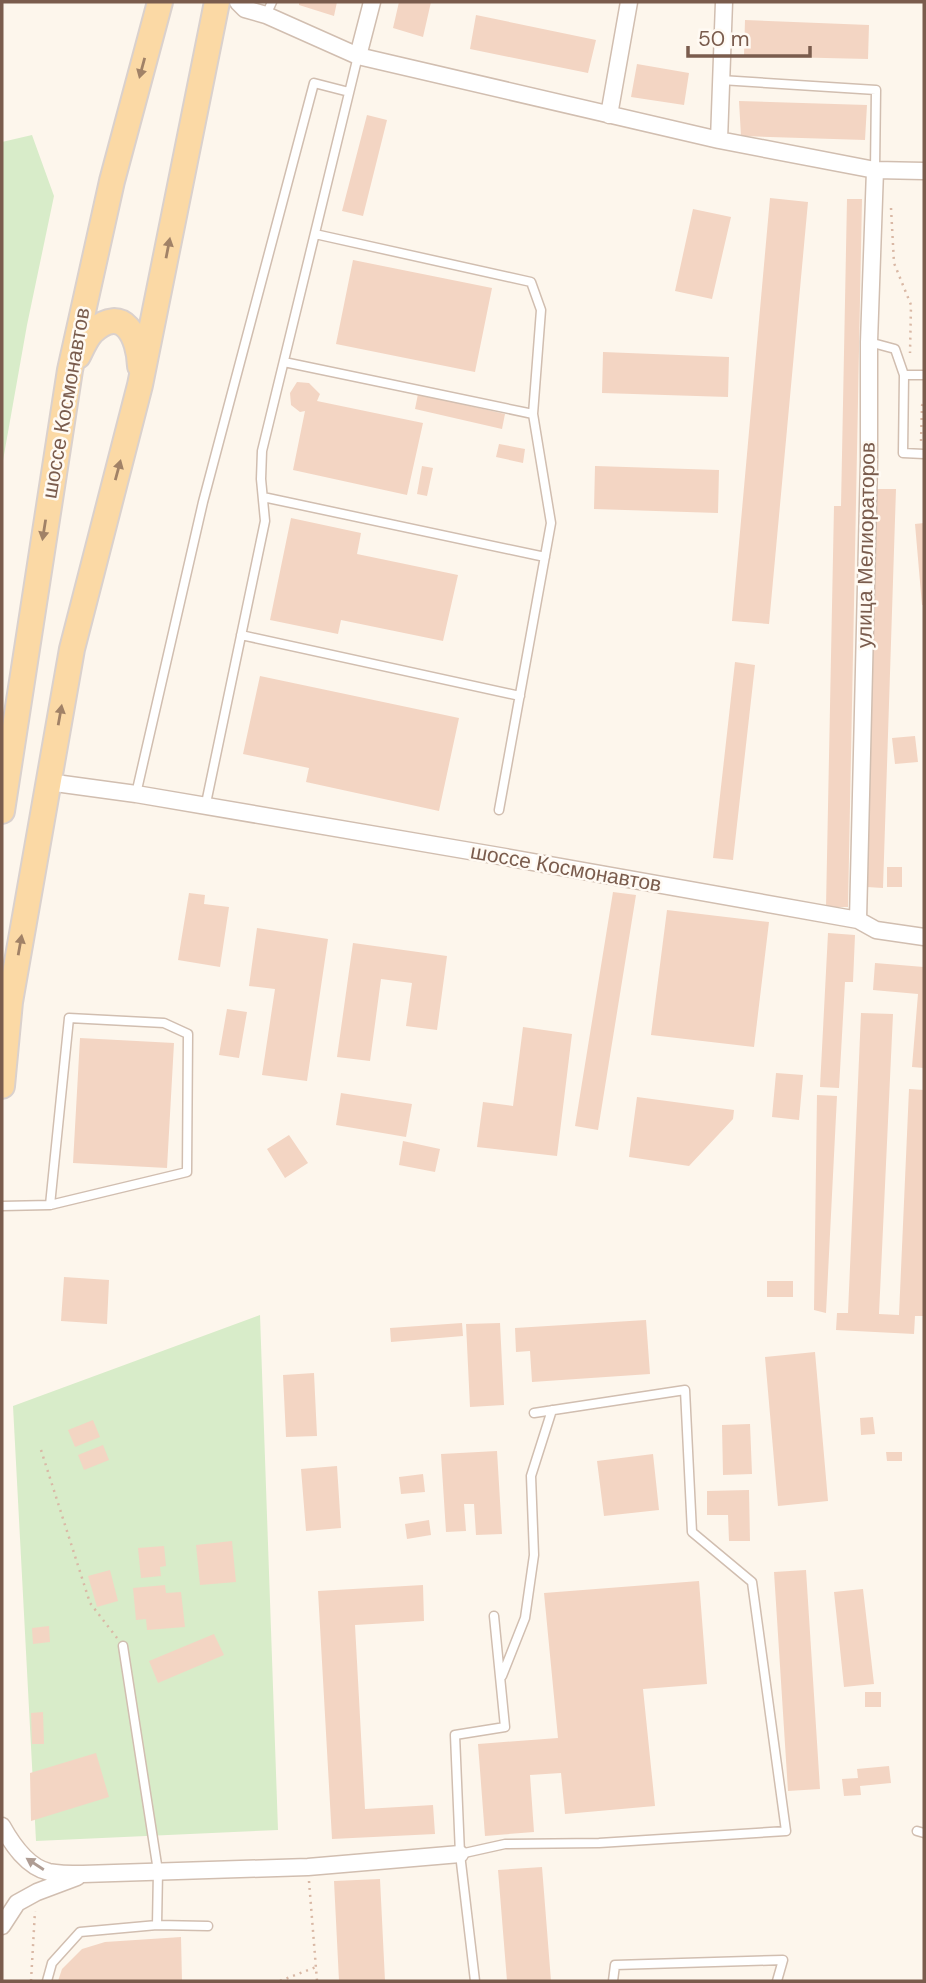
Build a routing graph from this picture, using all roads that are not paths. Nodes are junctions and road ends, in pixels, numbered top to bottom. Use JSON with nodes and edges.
{"nodes":[{"id":1,"x":160,"y":2,"type":"edge"},
{"id":2,"x":218,"y":2,"type":"edge"},
{"id":3,"x":372,"y":2,"type":"edge"},
{"id":4,"x":629,"y":2,"type":"edge"},
{"id":5,"x":724,"y":2,"type":"edge"},
{"id":6,"x":242,"y":5,"type":"edge"},
{"id":7,"x":269,"y":8,"type":"edge"},
{"id":8,"x":212,"y":26,"type":"junction"},
{"id":9,"x":358,"y":56,"type":"junction"},
{"id":10,"x":721,"y":80,"type":"junction"},
{"id":11,"x":349,"y":92,"type":"junction"},
{"id":12,"x":609,"y":115,"type":"junction"},
{"id":13,"x":719,"y":140,"type":"junction"},
{"id":14,"x":882,"y":170,"type":"junction"},
{"id":15,"x":924,"y":171,"type":"edge"},
{"id":16,"x":315,"y":234,"type":"junction"},
{"id":17,"x":869,"y":342,"type":"junction"},
{"id":18,"x":284,"y":362,"type":"junction"},
{"id":19,"x":70,"y":370,"type":"junction"},
{"id":20,"x":905,"y":375,"type":"junction"},
{"id":21,"x":924,"y":375,"type":"edge"},
{"id":22,"x":140,"y":385,"type":"junction"},
{"id":23,"x":533,"y":414,"type":"junction"},
{"id":24,"x":922,"y":454,"type":"edge"},
{"id":25,"x":263,"y":497,"type":"junction"},
{"id":26,"x":545,"y":557,"type":"junction"},
{"id":27,"x":241,"y":635,"type":"junction"},
{"id":28,"x":520,"y":696,"type":"junction"},
{"id":29,"x":48,"y":782,"type":"junction"},
{"id":30,"x":136,"y":794,"type":"junction"},
{"id":31,"x":205,"y":807,"type":"junction"},
{"id":32,"x":499,"y":810,"type":"dead end"},
{"id":33,"x":2,"y":811,"type":"edge"},
{"id":34,"x":858,"y":920,"type":"junction"},
{"id":35,"x":924,"y":937,"type":"edge"},
{"id":36,"x":2,"y":1086,"type":"edge"},
{"id":37,"x":50,"y":1205,"type":"junction"},
{"id":38,"x":2,"y":1206,"type":"edge"},
{"id":39,"x":552,"y":1410,"type":"junction"},
{"id":40,"x":534,"y":1413,"type":"dead end"},
{"id":41,"x":494,"y":1616,"type":"dead end"},
{"id":42,"x":123,"y":1646,"type":"road end"},
{"id":43,"x":501,"y":1679,"type":"junction"},
{"id":44,"x":2,"y":1826,"type":"edge"},
{"id":45,"x":460,"y":1854,"type":"junction"},
{"id":46,"x":158,"y":1871,"type":"junction"},
{"id":47,"x":83,"y":1874,"type":"junction"},
{"id":48,"x":157,"y":1925,"type":"junction"},
{"id":49,"x":2,"y":1926,"type":"edge"},
{"id":50,"x":208,"y":1926,"type":"dead end"},
{"id":51,"x":47,"y":1981,"type":"edge"},
{"id":52,"x":475,"y":1981,"type":"edge"},
{"id":53,"x":613,"y":1981,"type":"edge"},
{"id":54,"x":777,"y":1981,"type":"edge"}],
"edges":[{"from":1,"to":19,"type":"main road","name":"шоссе Космонавтов","one_way":true},
{"from":2,"to":8,"type":"main road"},
{"from":3,"to":9,"type":"street"},
{"from":4,"to":12,"type":"street"},
{"from":5,"to":10,"type":"street"},
{"from":6,"to":7,"type":"street"},
{"from":6,"to":8,"type":"street"},
{"from":7,"to":9,"type":"street"},
{"from":22,"to":8,"type":"main road","one_way":true},
{"from":9,"to":11,"type":"lane"},
{"from":9,"to":12,"type":"street"},
{"from":10,"to":13,"type":"street"},
{"from":10,"to":14,"type":"lane"},
{"from":11,"to":16,"type":"lane"},
{"from":11,"to":30,"type":"lane"},
{"from":12,"to":13,"type":"street"},
{"from":13,"to":14,"type":"street"},
{"from":14,"to":15,"type":"street"},
{"from":14,"to":17,"type":"street","name":"улица Мелиораторов"},
{"from":16,"to":18,"type":"lane"},
{"from":16,"to":23,"type":"lane"},
{"from":17,"to":20,"type":"lane"},
{"from":17,"to":34,"type":"street","name":"улица Мелиораторов"},
{"from":18,"to":23,"type":"lane"},
{"from":18,"to":25,"type":"lane"},
{"from":19,"to":22,"type":"main road"},
{"from":19,"to":33,"type":"main road","name":"шоссе Космонавтов","one_way":true},
{"from":20,"to":21,"type":"lane"},
{"from":20,"to":24,"type":"lane","name":"улица Мелиораторов"},
{"from":29,"to":22,"type":"main road","one_way":true},
{"from":23,"to":26,"type":"lane"},
{"from":25,"to":26,"type":"lane"},
{"from":25,"to":27,"type":"lane"},
{"from":26,"to":28,"type":"lane"},
{"from":27,"to":28,"type":"lane"},
{"from":27,"to":31,"type":"lane"},
{"from":28,"to":32,"type":"lane"},
{"from":29,"to":30,"type":"street","name":"шоссе Космонавтов"},
{"from":36,"to":29,"type":"main road","one_way":true},
{"from":30,"to":31,"type":"street","name":"шоссе Космонавтов"},
{"from":31,"to":34,"type":"street","name":"шоссе Космонавтов"},
{"from":34,"to":35,"type":"street","name":"шоссе Космонавтов"},
{"from":37,"to":37,"type":"lane"},
{"from":37,"to":38,"type":"lane"},
{"from":39,"to":40,"type":"lane"},
{"from":39,"to":43,"type":"lane"},
{"from":39,"to":45,"type":"lane"},
{"from":41,"to":43,"type":"lane"},
{"from":42,"to":46,"type":"lane"},
{"from":43,"to":45,"type":"lane"},
{"from":47,"to":44,"type":"street","one_way":true},
{"from":45,"to":46,"type":"street"},
{"from":45,"to":52,"type":"lane"},
{"from":46,"to":47,"type":"street"},
{"from":46,"to":48,"type":"lane"},
{"from":47,"to":49,"type":"street"},
{"from":48,"to":50,"type":"lane"},
{"from":48,"to":51,"type":"lane"},
{"from":53,"to":54,"type":"lane"}]}
